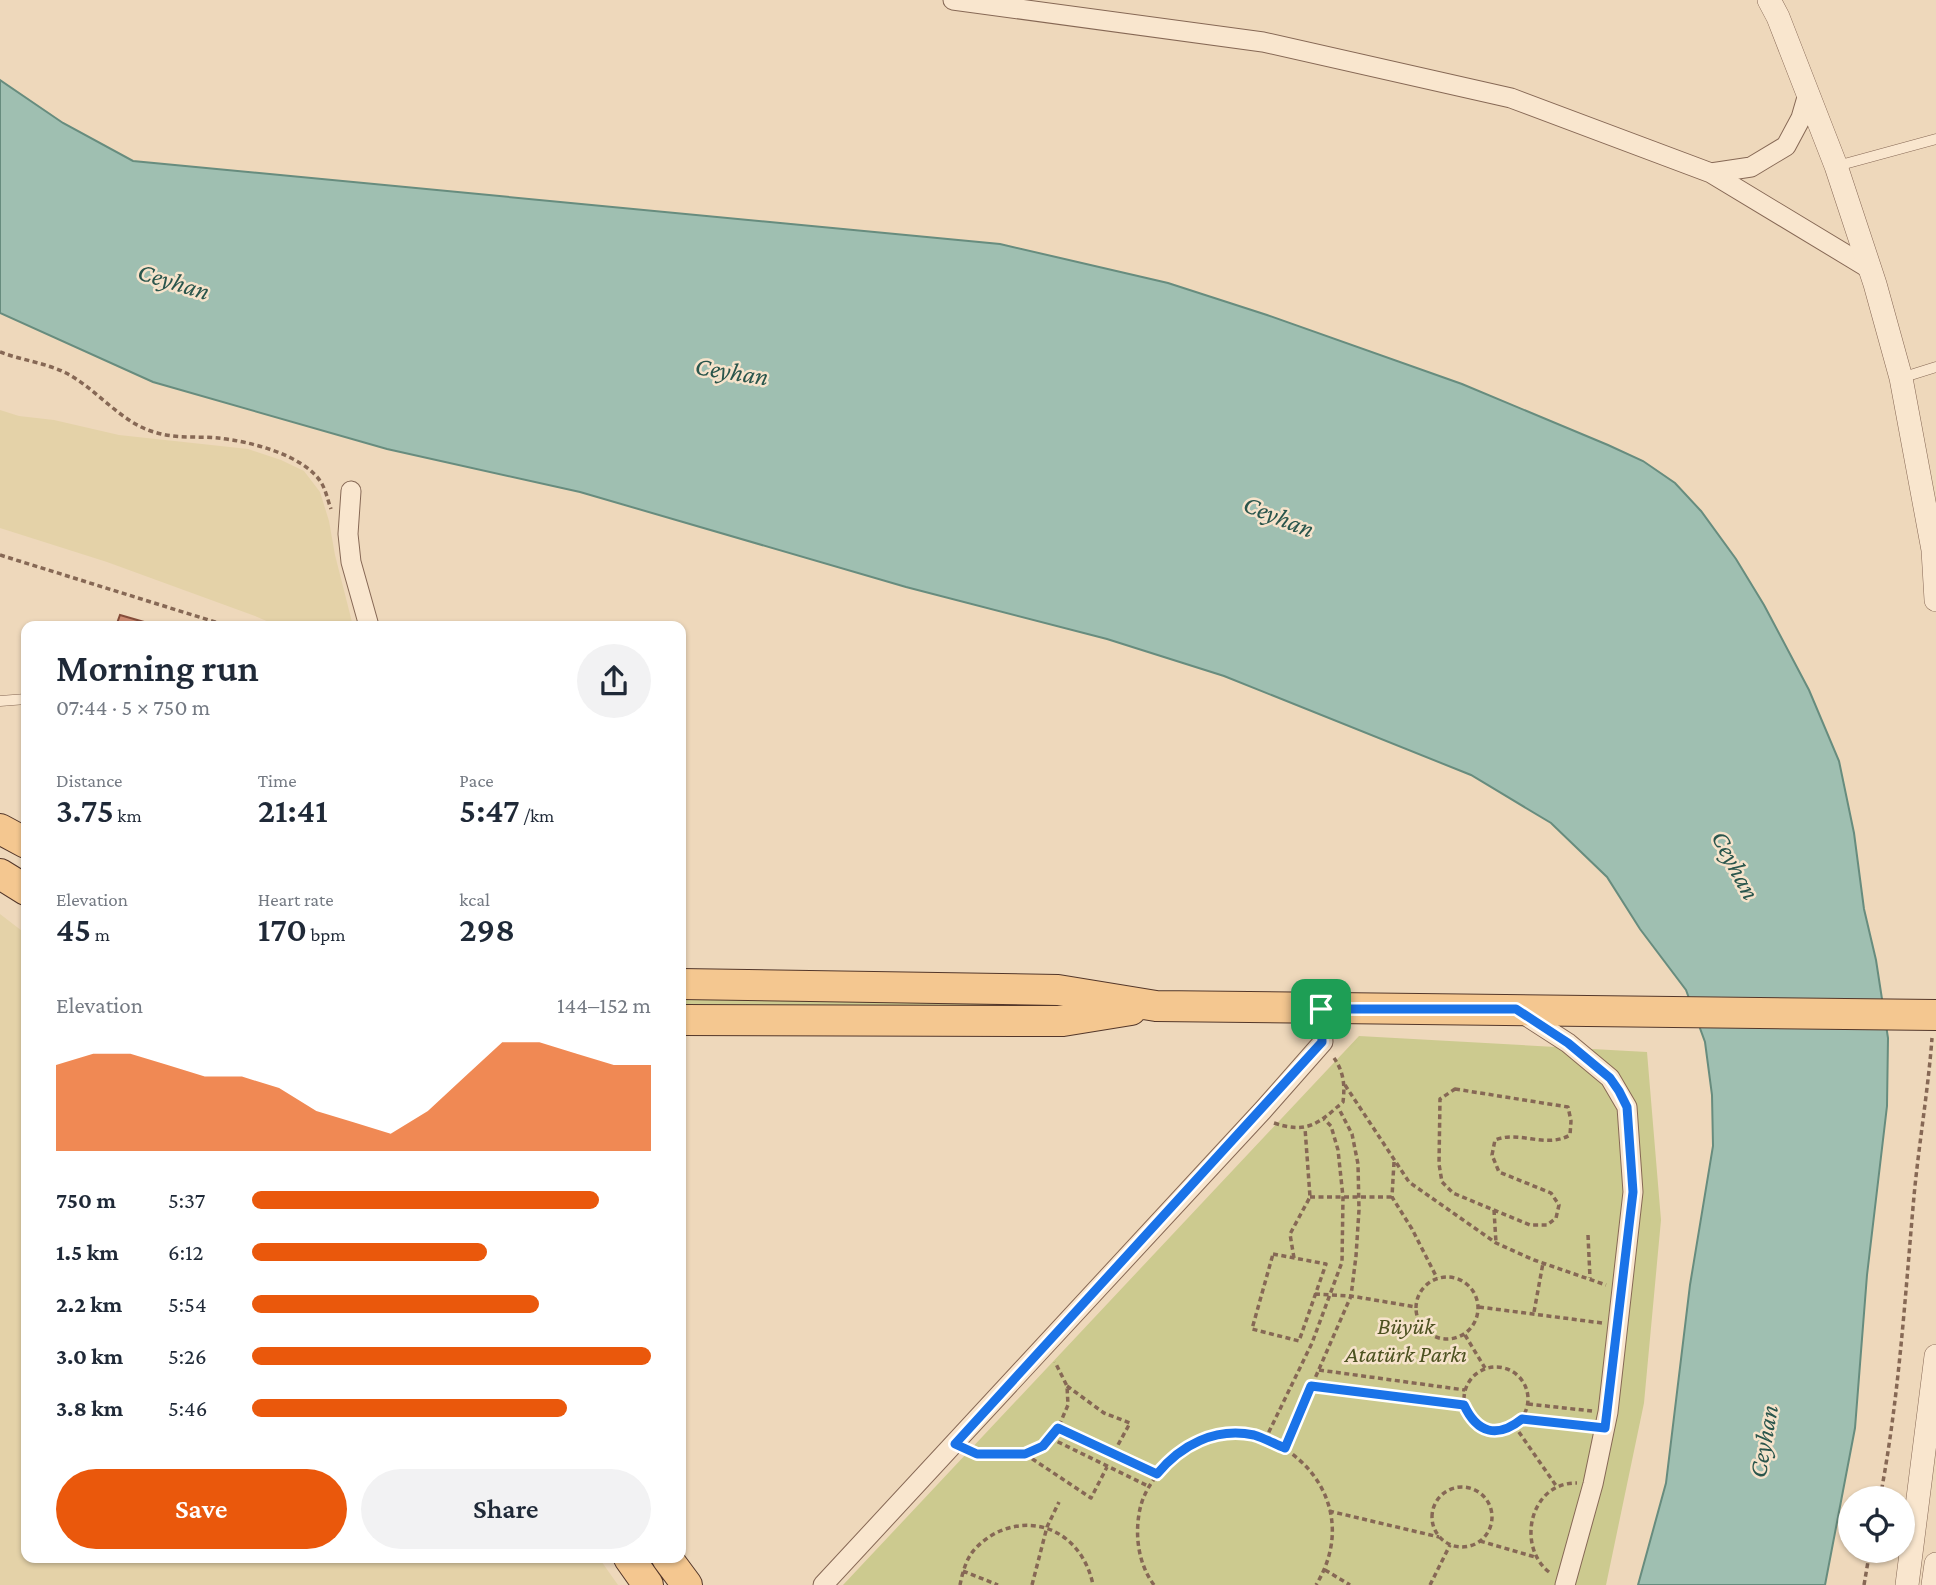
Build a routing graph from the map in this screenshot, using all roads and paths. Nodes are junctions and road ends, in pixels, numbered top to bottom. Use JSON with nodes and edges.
{"nodes":[{"id":1,"x":953,"y":0,"type":"edge"},
{"id":2,"x":1769,"y":0,"type":"edge"},
{"id":3,"x":1808,"y":94,"type":"junction"},
{"id":4,"x":1936,"y":139,"type":"edge"},
{"id":5,"x":1836,"y":166,"type":"junction"},
{"id":6,"x":1711,"y":173,"type":"junction"},
{"id":7,"x":1870,"y":269,"type":"junction"},
{"id":8,"x":0,"y":352,"type":"edge"},
{"id":9,"x":1936,"y":367,"type":"edge"},
{"id":10,"x":1900,"y":378,"type":"junction"},
{"id":11,"x":351,"y":491,"type":"dead end"},
{"id":12,"x":348,"y":534,"type":"junction"},
{"id":13,"x":1934,"y":547,"type":"edge"},
{"id":14,"x":0,"y":555,"type":"edge"},
{"id":15,"x":1936,"y":600,"type":"edge"},
{"id":16,"x":212,"y":621,"type":"edge"},
{"id":17,"x":368,"y":621,"type":"edge"},
{"id":18,"x":21,"y":699,"type":"edge"},
{"id":19,"x":0,"y":701,"type":"edge"},
{"id":20,"x":0,"y":829,"type":"edge"},
{"id":21,"x":21,"y":840,"type":"edge"},
{"id":22,"x":0,"y":874,"type":"edge"},
{"id":23,"x":21,"y":887,"type":"edge"},
{"id":24,"x":686,"y":984,"type":"edge"},
{"id":25,"x":1156,"y":1006,"type":"junction"},
{"id":26,"x":1321,"y":1009,"type":"junction"},
{"id":27,"x":1516,"y":1009,"type":"junction"},
{"id":28,"x":1935,"y":1015,"type":"edge"},
{"id":29,"x":686,"y":1020,"type":"edge"},
{"id":30,"x":1322,"y":1042,"type":"junction"},
{"id":31,"x":1345,"y":1085,"type":"junction"},
{"id":32,"x":1338,"y":1107,"type":"junction"},
{"id":33,"x":1263,"y":1110,"type":"junction"},
{"id":34,"x":1324,"y":1119,"type":"junction"},
{"id":35,"x":1305,"y":1128,"type":"junction"},
{"id":36,"x":1394,"y":1160,"type":"junction"},
{"id":37,"x":1358,"y":1196,"type":"junction"},
{"id":38,"x":1310,"y":1197,"type":"junction"},
{"id":39,"x":1343,"y":1197,"type":"junction"},
{"id":40,"x":1392,"y":1197,"type":"junction"},
{"id":41,"x":1494,"y":1210,"type":"junction"},
{"id":42,"x":1588,"y":1235,"type":"dead end"},
{"id":43,"x":1496,"y":1243,"type":"junction"},
{"id":44,"x":1294,"y":1258,"type":"junction"},
{"id":45,"x":1543,"y":1263,"type":"junction"},
{"id":46,"x":1437,"y":1278,"type":"junction"},
{"id":47,"x":1590,"y":1278,"type":"junction"},
{"id":48,"x":1620,"y":1292,"type":"junction"},
{"id":49,"x":1315,"y":1294,"type":"junction"},
{"id":50,"x":1331,"y":1295,"type":"junction"},
{"id":51,"x":1351,"y":1296,"type":"junction"},
{"id":52,"x":1416,"y":1307,"type":"junction"},
{"id":53,"x":1479,"y":1307,"type":"junction"},
{"id":54,"x":1534,"y":1313,"type":"junction"},
{"id":55,"x":1619,"y":1326,"type":"junction"},
{"id":56,"x":1465,"y":1335,"type":"junction"},
{"id":57,"x":1047,"y":1345,"type":"junction"},
{"id":58,"x":1936,"y":1356,"type":"edge"},
{"id":59,"x":1485,"y":1368,"type":"junction"},
{"id":60,"x":1319,"y":1370,"type":"junction"},
{"id":61,"x":1311,"y":1386,"type":"junction"},
{"id":62,"x":1067,"y":1387,"type":"junction"},
{"id":63,"x":1465,"y":1390,"type":"junction"},
{"id":64,"x":1528,"y":1404,"type":"junction"},
{"id":65,"x":1464,"y":1405,"type":"junction"},
{"id":66,"x":1522,"y":1419,"type":"junction"},
{"id":67,"x":1606,"y":1420,"type":"junction"},
{"id":68,"x":1514,"y":1425,"type":"junction"},
{"id":69,"x":1058,"y":1428,"type":"junction"},
{"id":70,"x":1050,"y":1438,"type":"junction"},
{"id":71,"x":1265,"y":1440,"type":"junction"},
{"id":72,"x":955,"y":1444,"type":"junction"},
{"id":73,"x":1285,"y":1448,"type":"junction"},
{"id":74,"x":1025,"y":1454,"type":"junction"},
{"id":75,"x":1113,"y":1454,"type":"junction"},
{"id":76,"x":1107,"y":1467,"type":"junction"},
{"id":77,"x":1157,"y":1474,"type":"junction"},
{"id":78,"x":1593,"y":1484,"type":"junction"},
{"id":79,"x":1148,"y":1486,"type":"junction"},
{"id":80,"x":1883,"y":1486,"type":"edge"},
{"id":81,"x":1557,"y":1488,"type":"junction"},
{"id":82,"x":1059,"y":1502,"type":"dead end"},
{"id":83,"x":1329,"y":1511,"type":"junction"},
{"id":84,"x":1047,"y":1527,"type":"junction"},
{"id":85,"x":1440,"y":1537,"type":"junction"},
{"id":86,"x":1480,"y":1541,"type":"junction"},
{"id":87,"x":1450,"y":1545,"type":"junction"},
{"id":88,"x":1537,"y":1557,"type":"junction"},
{"id":89,"x":633,"y":1563,"type":"edge"},
{"id":90,"x":671,"y":1563,"type":"edge"},
{"id":91,"x":1868,"y":1563,"type":"edge"},
{"id":92,"x":1325,"y":1570,"type":"junction"},
{"id":93,"x":963,"y":1571,"type":"junction"},
{"id":94,"x":1566,"y":1583,"type":"edge"},
{"id":95,"x":648,"y":1585,"type":"edge"},
{"id":96,"x":687,"y":1585,"type":"edge"},
{"id":97,"x":824,"y":1585,"type":"edge"},
{"id":98,"x":960,"y":1585,"type":"edge"},
{"id":99,"x":998,"y":1585,"type":"edge"},
{"id":100,"x":1032,"y":1585,"type":"edge"},
{"id":101,"x":1093,"y":1585,"type":"edge"},
{"id":102,"x":1154,"y":1585,"type":"edge"},
{"id":103,"x":1316,"y":1585,"type":"edge"},
{"id":104,"x":1350,"y":1585,"type":"edge"},
{"id":105,"x":1430,"y":1585,"type":"edge"},
{"id":106,"x":1864,"y":1585,"type":"edge"},
{"id":107,"x":1907,"y":1585,"type":"edge"}],
"edges":[{"from":1,"to":6,"type":"street"},
{"from":2,"to":3,"type":"street"},
{"from":3,"to":5,"type":"street"},
{"from":3,"to":6,"type":"street"},
{"from":4,"to":5,"type":"lane"},
{"from":5,"to":7,"type":"street"},
{"from":6,"to":7,"type":"street"},
{"from":7,"to":10,"type":"street"},
{"from":8,"to":12,"type":"path"},
{"from":9,"to":10,"type":"lane"},
{"from":10,"to":13,"type":"street"},
{"from":11,"to":12,"type":"street"},
{"from":12,"to":17,"type":"street"},
{"from":13,"to":15,"type":"street"},
{"from":14,"to":16,"type":"path"},
{"from":18,"to":19,"type":"lane"},
{"from":20,"to":21,"type":"main road"},
{"from":22,"to":23,"type":"main road"},
{"from":24,"to":25,"type":"main road"},
{"from":25,"to":26,"type":"main road"},
{"from":25,"to":29,"type":"main road"},
{"from":26,"to":27,"type":"main road"},
{"from":26,"to":30,"type":"street"},
{"from":27,"to":28,"type":"main road"},
{"from":27,"to":48,"type":"street"},
{"from":28,"to":80,"type":"path"},
{"from":30,"to":31,"type":"path"},
{"from":30,"to":33,"type":"street"},
{"from":31,"to":32,"type":"path"},
{"from":31,"to":36,"type":"path"},
{"from":32,"to":34,"type":"path"},
{"from":32,"to":37,"type":"path"},
{"from":33,"to":35,"type":"path"},
{"from":33,"to":57,"type":"street"},
{"from":34,"to":35,"type":"path"},
{"from":34,"to":39,"type":"path"},
{"from":35,"to":38,"type":"path"},
{"from":36,"to":40,"type":"path"},
{"from":36,"to":43,"type":"path"},
{"from":37,"to":39,"type":"path"},
{"from":37,"to":40,"type":"path"},
{"from":37,"to":51,"type":"path"},
{"from":38,"to":39,"type":"path"},
{"from":38,"to":44,"type":"path"},
{"from":39,"to":50,"type":"path"},
{"from":40,"to":46,"type":"path"},
{"from":41,"to":41,"type":"path"},
{"from":41,"to":43,"type":"path"},
{"from":42,"to":47,"type":"path"},
{"from":43,"to":45,"type":"path"},
{"from":44,"to":49,"type":"path"},
{"from":44,"to":49,"type":"path"},
{"from":45,"to":47,"type":"path"},
{"from":45,"to":54,"type":"path"},
{"from":46,"to":52,"type":"path"},
{"from":46,"to":53,"type":"path"},
{"from":47,"to":48,"type":"path"},
{"from":48,"to":55,"type":"street"},
{"from":49,"to":50,"type":"path"},
{"from":50,"to":51,"type":"path"},
{"from":50,"to":71,"type":"path"},
{"from":51,"to":52,"type":"path"},
{"from":51,"to":60,"type":"path"},
{"from":52,"to":56,"type":"path"},
{"from":53,"to":54,"type":"path"},
{"from":53,"to":56,"type":"path"},
{"from":54,"to":55,"type":"path"},
{"from":55,"to":67,"type":"street"},
{"from":56,"to":59,"type":"path"},
{"from":57,"to":62,"type":"path"},
{"from":57,"to":72,"type":"street"},
{"from":58,"to":107,"type":"street"},
{"from":59,"to":63,"type":"path"},
{"from":59,"to":64,"type":"path"},
{"from":60,"to":61,"type":"path"},
{"from":60,"to":63,"type":"path"},
{"from":61,"to":65,"type":"path"},
{"from":61,"to":73,"type":"path"},
{"from":62,"to":69,"type":"path"},
{"from":62,"to":75,"type":"path"},
{"from":63,"to":65,"type":"path"},
{"from":64,"to":66,"type":"path"},
{"from":64,"to":67,"type":"path"},
{"from":65,"to":68,"type":"path"},
{"from":66,"to":67,"type":"path"},
{"from":66,"to":68,"type":"path"},
{"from":67,"to":78,"type":"street"},
{"from":68,"to":81,"type":"path"},
{"from":69,"to":70,"type":"path"},
{"from":69,"to":75,"type":"path"},
{"from":70,"to":74,"type":"path"},
{"from":70,"to":76,"type":"path"},
{"from":71,"to":73,"type":"path"},
{"from":71,"to":77,"type":"path"},
{"from":72,"to":74,"type":"path"},
{"from":72,"to":97,"type":"street"},
{"from":73,"to":83,"type":"path"},
{"from":74,"to":76,"type":"path"},
{"from":75,"to":77,"type":"path"},
{"from":76,"to":79,"type":"path"},
{"from":77,"to":79,"type":"path"},
{"from":78,"to":81,"type":"path"},
{"from":78,"to":94,"type":"street"},
{"from":79,"to":102,"type":"path"},
{"from":81,"to":88,"type":"path"},
{"from":82,"to":84,"type":"path"},
{"from":83,"to":85,"type":"path"},
{"from":83,"to":92,"type":"path"},
{"from":84,"to":93,"type":"path"},
{"from":84,"to":100,"type":"path"},
{"from":84,"to":101,"type":"path"},
{"from":85,"to":86,"type":"path"},
{"from":85,"to":87,"type":"path"},
{"from":86,"to":87,"type":"path"},
{"from":86,"to":88,"type":"path"},
{"from":87,"to":105,"type":"path"},
{"from":88,"to":94,"type":"path"},
{"from":89,"to":95,"type":"main road"},
{"from":90,"to":96,"type":"main road"},
{"from":91,"to":106,"type":"path"},
{"from":92,"to":103,"type":"path"},
{"from":92,"to":104,"type":"path"},
{"from":93,"to":98,"type":"path"},
{"from":93,"to":99,"type":"path"}]}
